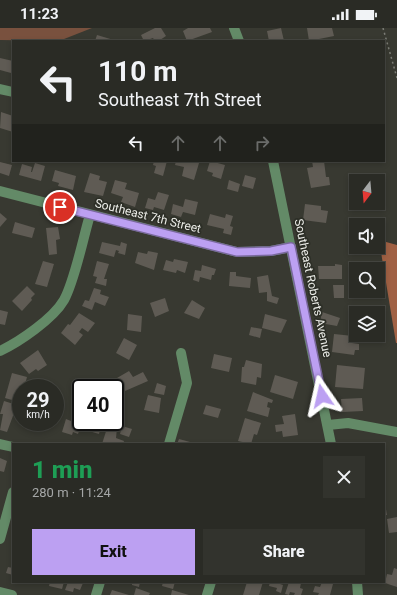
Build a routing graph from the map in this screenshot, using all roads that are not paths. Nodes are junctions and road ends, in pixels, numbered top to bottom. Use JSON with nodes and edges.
{"nodes":[{"id":1,"x":234,"y":28,"type":"edge"},
{"id":2,"x":239,"y":40,"type":"edge"},
{"id":3,"x":0,"y":89,"type":"edge"},
{"id":4,"x":12,"y":92,"type":"edge"},
{"id":5,"x":273,"y":162,"type":"edge"},
{"id":6,"x":0,"y":191,"type":"edge"},
{"id":7,"x":90,"y":215,"type":"junction"},
{"id":8,"x":291,"y":247,"type":"junction"},
{"id":9,"x":0,"y":351,"type":"edge"},
{"id":10,"x":180,"y":353,"type":"dead end"},
{"id":11,"x":328,"y":425,"type":"junction"},
{"id":12,"x":397,"y":432,"type":"edge"},
{"id":13,"x":169,"y":443,"type":"edge"},
{"id":14,"x":331,"y":443,"type":"edge"},
{"id":15,"x":0,"y":444,"type":"edge"},
{"id":16,"x":12,"y":447,"type":"edge"},
{"id":17,"x":12,"y":496,"type":"edge"},
{"id":18,"x":0,"y":539,"type":"edge"},
{"id":19,"x":100,"y":583,"type":"edge"},
{"id":20,"x":211,"y":583,"type":"edge"},
{"id":21,"x":356,"y":583,"type":"edge"},
{"id":22,"x":0,"y":592,"type":"edge"},
{"id":23,"x":12,"y":595,"type":"edge"},
{"id":24,"x":96,"y":595,"type":"edge"},
{"id":25,"x":207,"y":595,"type":"edge"},
{"id":26,"x":358,"y":595,"type":"edge"}],
"edges":[{"from":1,"to":2,"type":"street"},
{"from":3,"to":4,"type":"street"},
{"from":5,"to":8,"type":"street","name":"Southeast Roberts Avenue"},
{"from":6,"to":7,"type":"street","name":"Southeast 7th Street"},
{"from":7,"to":8,"type":"street","name":"Southeast 7th Street"},
{"from":7,"to":9,"type":"street"},
{"from":8,"to":11,"type":"street","name":"Southeast Roberts Avenue"},
{"from":10,"to":13,"type":"street"},
{"from":11,"to":12,"type":"street"},
{"from":11,"to":14,"type":"street","name":"Southeast Roberts Avenue"},
{"from":15,"to":16,"type":"street"},
{"from":17,"to":18,"type":"street"},
{"from":19,"to":24,"type":"street"},
{"from":20,"to":25,"type":"street"},
{"from":21,"to":26,"type":"street"},
{"from":22,"to":23,"type":"street"}]}
